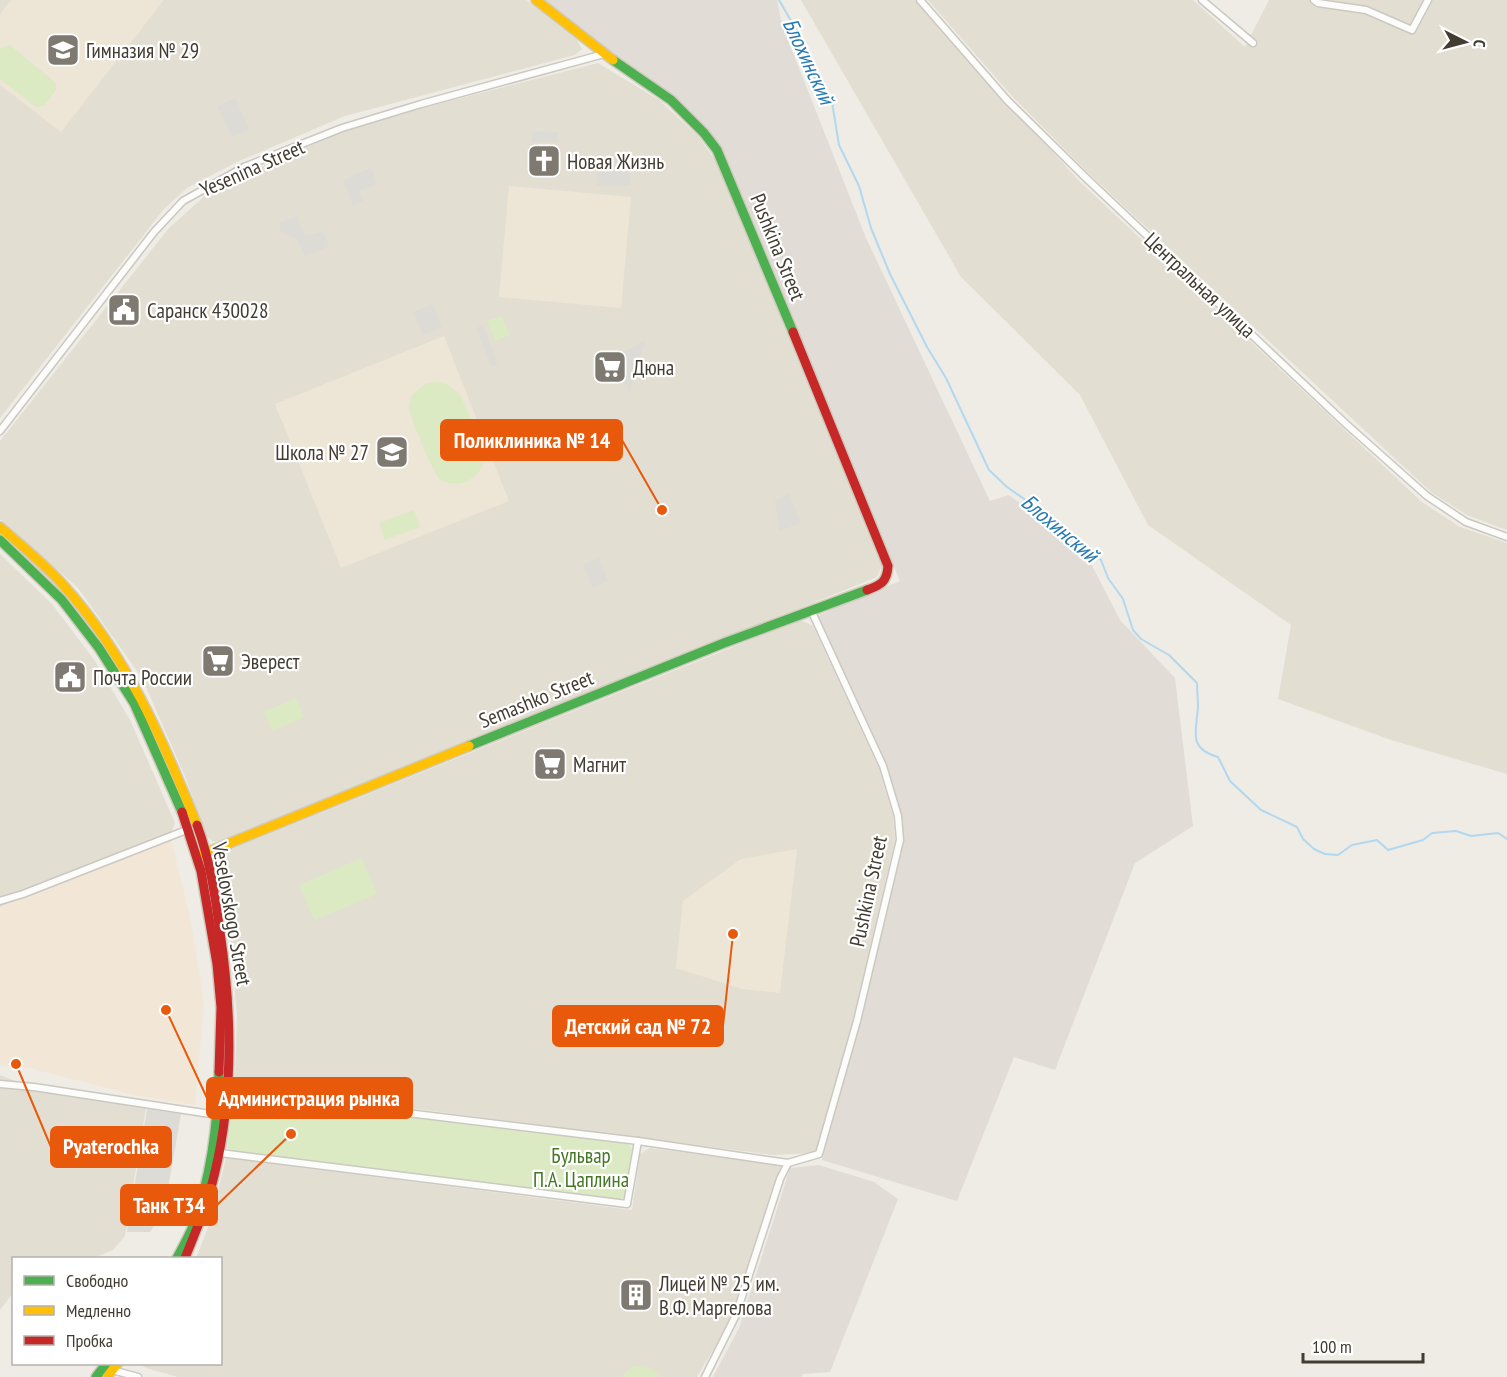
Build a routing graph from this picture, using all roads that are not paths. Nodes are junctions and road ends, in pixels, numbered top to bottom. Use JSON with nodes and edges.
{"nodes":[{"id":1,"x":536,"y":0,"type":"edge"},
{"id":2,"x":920,"y":0,"type":"edge"},
{"id":3,"x":1202,"y":0,"type":"edge"},
{"id":4,"x":1314,"y":0,"type":"edge"},
{"id":5,"x":1428,"y":0,"type":"edge"},
{"id":6,"x":1253,"y":44,"type":"dead end"},
{"id":7,"x":604,"y":54,"type":"junction"},
{"id":8,"x":0,"y":431,"type":"edge"},
{"id":9,"x":0,"y":526,"type":"edge"},
{"id":10,"x":1507,"y":537,"type":"edge"},
{"id":11,"x":0,"y":540,"type":"edge"},
{"id":12,"x":887,"y":578,"type":"joint"},
{"id":13,"x":811,"y":610,"type":"junction"},
{"id":14,"x":142,"y":697,"type":"junction"},
{"id":15,"x":134,"y":703,"type":"junction"},
{"id":16,"x":189,"y":829,"type":"junction"},
{"id":17,"x":202,"y":854,"type":"junction"},
{"id":18,"x":0,"y":901,"type":"edge"},
{"id":19,"x":0,"y":1084,"type":"edge"},
{"id":20,"x":223,"y":1090,"type":"junction"},
{"id":21,"x":217,"y":1115,"type":"junction"},
{"id":22,"x":638,"y":1141,"type":"junction"},
{"id":23,"x":216,"y":1153,"type":"junction"},
{"id":24,"x":788,"y":1163,"type":"junction"},
{"id":25,"x":178,"y":1257,"type":"edge"},
{"id":26,"x":185,"y":1257,"type":"edge"},
{"id":27,"x":109,"y":1368,"type":"edge"},
{"id":28,"x":96,"y":1377,"type":"edge"},
{"id":29,"x":138,"y":1377,"type":"edge"},
{"id":30,"x":705,"y":1377,"type":"edge"}],
"edges":[{"from":1,"to":7,"type":"street","name":"Pushkina Street"},
{"from":2,"to":10,"type":"street","name":"Центральная улица"},
{"from":3,"to":6,"type":"street"},
{"from":4,"to":5,"type":"street"},
{"from":7,"to":8,"type":"street","name":"Yesenina Street"},
{"from":7,"to":12,"type":"street","name":"Pushkina Street"},
{"from":9,"to":14,"type":"street","name":"Veselovskogo Street"},
{"from":11,"to":15,"type":"street","name":"Veselovskogo Street"},
{"from":12,"to":13,"type":"street","name":"Semashko Street"},
{"from":13,"to":17,"type":"street","name":"Semashko Street"},
{"from":13,"to":24,"type":"street","name":"Pushkina Street"},
{"from":14,"to":15,"type":"street"},
{"from":14,"to":17,"type":"street","name":"Veselovskogo Street"},
{"from":15,"to":16,"type":"street","name":"Veselovskogo Street"},
{"from":16,"to":17,"type":"street","name":"Veselovskogo Street"},
{"from":16,"to":18,"type":"street"},
{"from":17,"to":20,"type":"street","name":"Veselovskogo Street"},
{"from":19,"to":21,"type":"street"},
{"from":20,"to":21,"type":"street","name":"Veselovskogo Street"},
{"from":20,"to":22,"type":"street"},
{"from":20,"to":23,"type":"street","name":"Veselovskogo Street"},
{"from":21,"to":23,"type":"street","name":"Veselovskogo Street"},
{"from":22,"to":23,"type":"street"},
{"from":22,"to":24,"type":"street"},
{"from":23,"to":25,"type":"street","name":"Veselovskogo Street"},
{"from":23,"to":26,"type":"street","name":"Veselovskogo Street"},
{"from":24,"to":30,"type":"street"},
{"from":27,"to":28,"type":"street"},
{"from":27,"to":29,"type":"street"}]}
